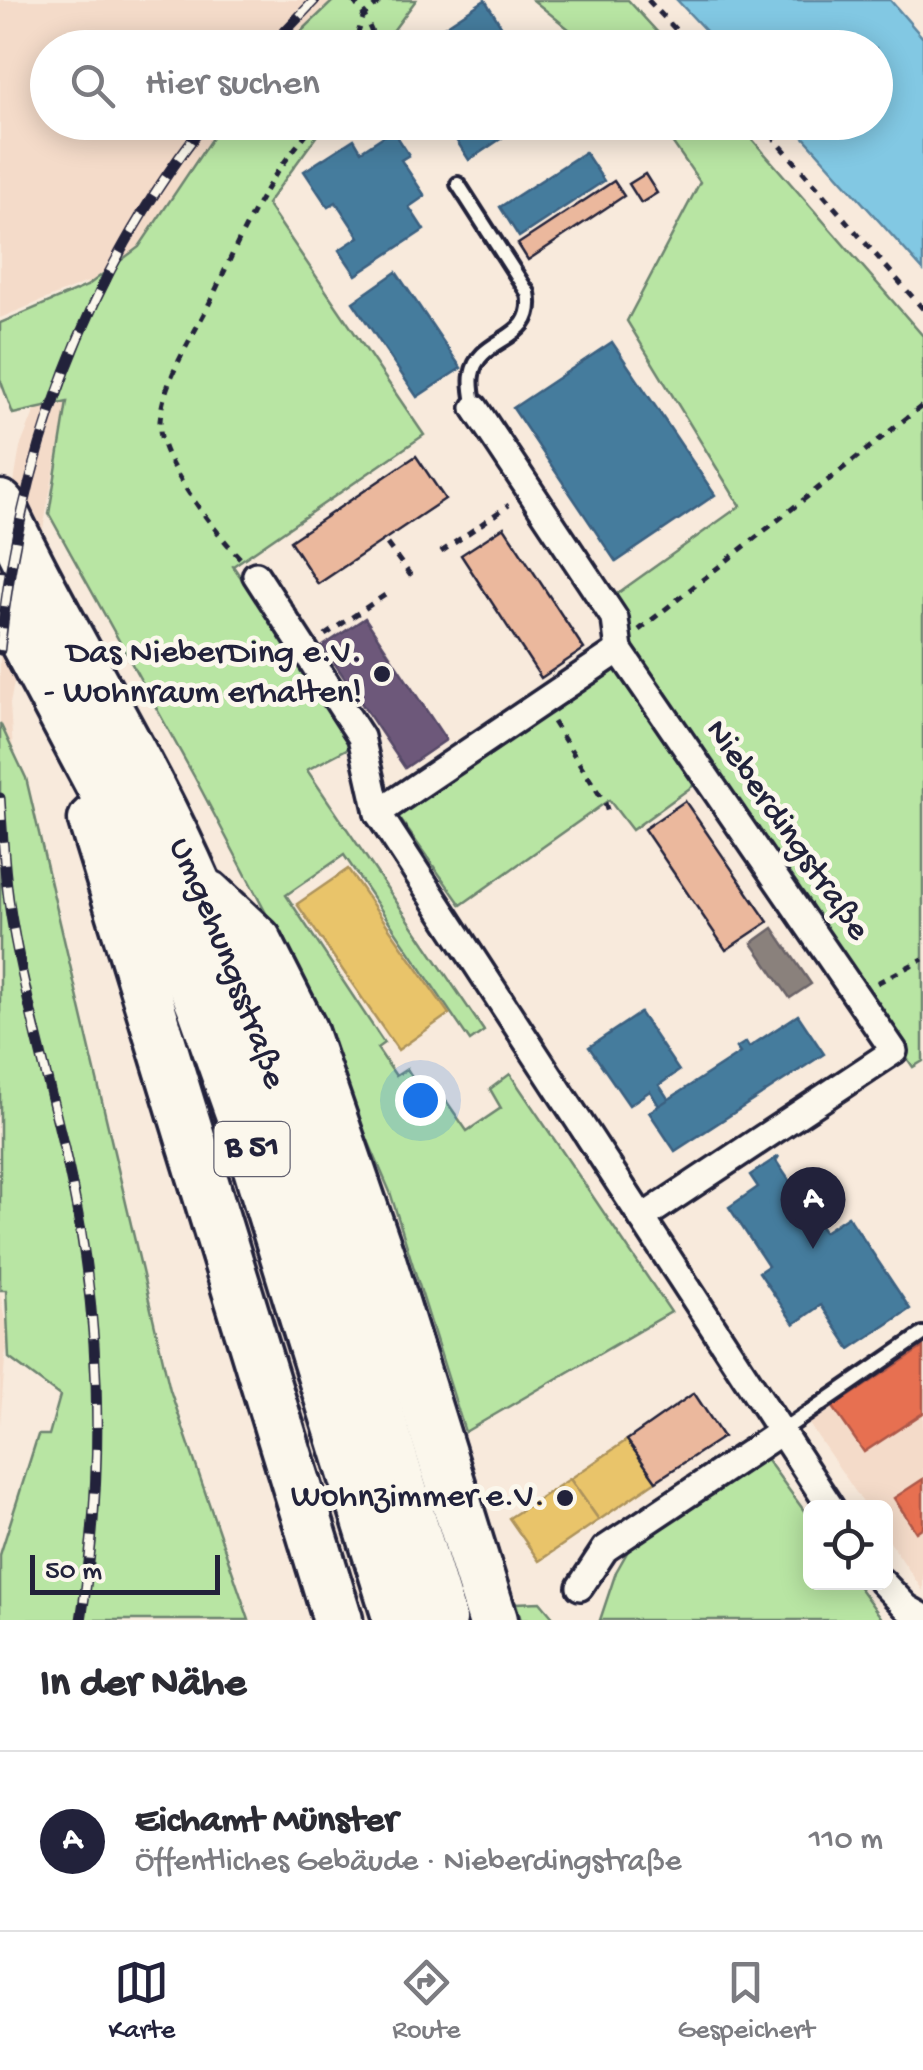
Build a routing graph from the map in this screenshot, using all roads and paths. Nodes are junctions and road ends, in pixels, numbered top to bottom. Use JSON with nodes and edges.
{"nodes":[{"id":1,"x":353,"y":0,"type":"edge"},
{"id":2,"x":382,"y":0,"type":"edge"},
{"id":3,"x":648,"y":0,"type":"edge"},
{"id":4,"x":364,"y":15,"type":"junction"},
{"id":5,"x":359,"y":30,"type":"edge"},
{"id":6,"x":370,"y":30,"type":"edge"},
{"id":7,"x":676,"y":30,"type":"edge"},
{"id":8,"x":302,"y":140,"type":"edge"},
{"id":9,"x":776,"y":140,"type":"edge"},
{"id":10,"x":458,"y":184,"type":"dead end"},
{"id":11,"x":923,"y":309,"type":"edge"},
{"id":12,"x":923,"y":405,"type":"edge"},
{"id":13,"x":475,"y":408,"type":"joint"},
{"id":14,"x":528,"y":492,"type":"junction"},
{"id":15,"x":0,"y":505,"type":"edge"},
{"id":16,"x":387,"y":544,"type":"dead end"},
{"id":17,"x":441,"y":552,"type":"dead end"},
{"id":18,"x":256,"y":575,"type":"joint"},
{"id":19,"x":410,"y":576,"type":"dead end"},
{"id":20,"x":385,"y":595,"type":"dead end"},
{"id":21,"x":0,"y":596,"type":"edge"},
{"id":22,"x":622,"y":646,"type":"junction"},
{"id":23,"x":304,"y":649,"type":"junction"},
{"id":24,"x":56,"y":697,"type":"junction"},
{"id":25,"x":540,"y":702,"type":"junction"},
{"id":26,"x":378,"y":813,"type":"junction"},
{"id":27,"x":609,"y":816,"type":"dead end"},
{"id":28,"x":195,"y":882,"type":"junction"},
{"id":29,"x":923,"y":959,"type":"edge"},
{"id":30,"x":856,"y":994,"type":"junction"},
{"id":31,"x":642,"y":1218,"type":"junction"},
{"id":32,"x":923,"y":1334,"type":"edge"},
{"id":33,"x":782,"y":1432,"type":"junction"},
{"id":34,"x":827,"y":1500,"type":"edge"},
{"id":35,"x":580,"y":1588,"type":"dead end"},
{"id":36,"x":890,"y":1590,"type":"edge"},
{"id":37,"x":923,"y":1617,"type":"edge"},
{"id":38,"x":338,"y":1620,"type":"edge"},
{"id":39,"x":398,"y":1620,"type":"edge"},
{"id":40,"x":442,"y":1620,"type":"edge"},
{"id":41,"x":492,"y":1620,"type":"edge"}],
"edges":[{"from":1,"to":4,"type":"path"},
{"from":2,"to":4,"type":"path"},
{"from":3,"to":7,"type":"path"},
{"from":4,"to":5,"type":"path"},
{"from":4,"to":6,"type":"path"},
{"from":8,"to":18,"type":"path"},
{"from":9,"to":11,"type":"path"},
{"from":10,"to":13,"type":"lane"},
{"from":12,"to":22,"type":"path"},
{"from":13,"to":14,"type":"street","name":"Nieberdingstraße"},
{"from":14,"to":17,"type":"path"},
{"from":14,"to":22,"type":"street","name":"Nieberdingstraße"},
{"from":15,"to":28,"type":"highway","name":"Umgehungsstraße","number":"B 51"},
{"from":16,"to":19,"type":"path"},
{"from":18,"to":23,"type":"street"},
{"from":20,"to":23,"type":"path"},
{"from":21,"to":24,"type":"highway","name":"Umgehungsstraße","number":"B 51"},
{"from":22,"to":25,"type":"street"},
{"from":22,"to":30,"type":"street","name":"Nieberdingstraße"},
{"from":23,"to":26,"type":"street"},
{"from":24,"to":38,"type":"highway","number":"B 51"},
{"from":24,"to":39,"type":"highway","name":"Umgehungsstraße","number":"B 51"},
{"from":25,"to":26,"type":"street"},
{"from":25,"to":27,"type":"path"},
{"from":26,"to":31,"type":"street"},
{"from":28,"to":40,"type":"highway","name":"Umgehungsstraße","number":"B 51"},
{"from":28,"to":41,"type":"highway","number":"B 51"},
{"from":29,"to":30,"type":"path"},
{"from":30,"to":31,"type":"street","name":"Nieberdingstraße"},
{"from":31,"to":33,"type":"street"},
{"from":32,"to":33,"type":"lane"},
{"from":33,"to":34,"type":"street"},
{"from":33,"to":35,"type":"street"},
{"from":36,"to":37,"type":"street"}]}
